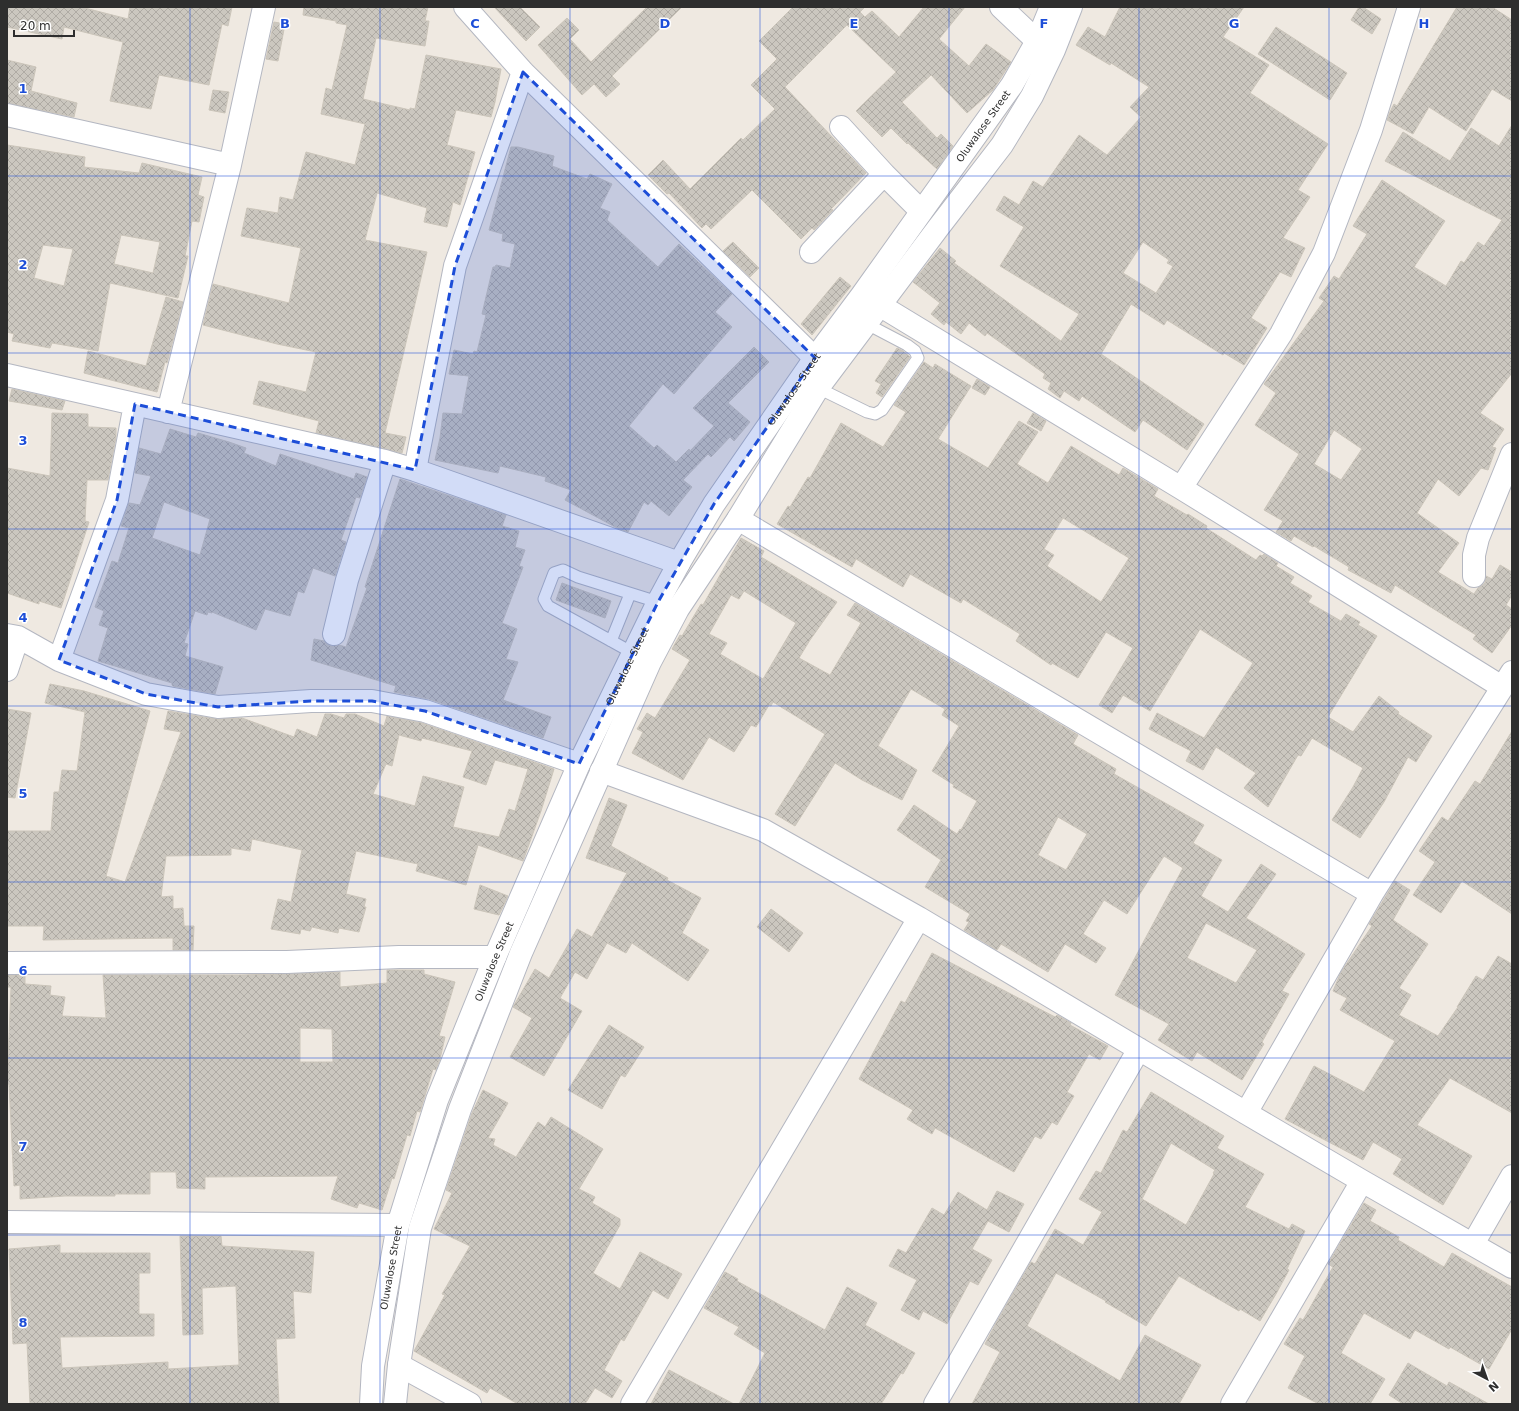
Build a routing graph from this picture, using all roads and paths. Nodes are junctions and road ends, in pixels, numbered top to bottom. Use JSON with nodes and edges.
{"nodes":[{"id":1,"x":264,"y":7,"type":"edge"},
{"id":2,"x":465,"y":7,"type":"edge"},
{"id":3,"x":1001,"y":7,"type":"edge"},
{"id":4,"x":1051,"y":7,"type":"edge"},
{"id":5,"x":1071,"y":7,"type":"edge"},
{"id":6,"x":1409,"y":7,"type":"edge"},
{"id":7,"x":1037,"y":40,"type":"junction"},
{"id":8,"x":523,"y":72,"type":"junction"},
{"id":9,"x":7,"y":115,"type":"edge"},
{"id":10,"x":841,"y":127,"type":"dead end"},
{"id":11,"x":230,"y":165,"type":"junction"},
{"id":12,"x":884,"y":174,"type":"junction"},
{"id":13,"x":921,"y":211,"type":"junction"},
{"id":14,"x":811,"y":252,"type":"dead end"},
{"id":15,"x":881,"y":306,"type":"junction"},
{"id":16,"x":867,"y":324,"type":"junction"},
{"id":17,"x":821,"y":373,"type":"junction"},
{"id":18,"x":7,"y":375,"type":"edge"},
{"id":19,"x":135,"y":404,"type":"junction"},
{"id":20,"x":168,"y":412,"type":"junction"},
{"id":21,"x":1512,"y":454,"type":"edge"},
{"id":22,"x":385,"y":462,"type":"junction"},
{"id":23,"x":415,"y":470,"type":"junction"},
{"id":24,"x":1181,"y":488,"type":"junction"},
{"id":25,"x":738,"y":518,"type":"junction"},
{"id":26,"x":679,"y":563,"type":"junction"},
{"id":27,"x":1474,"y":576,"type":"dead end"},
{"id":28,"x":630,"y":594,"type":"junction"},
{"id":29,"x":668,"y":606,"type":"junction"},
{"id":30,"x":334,"y":634,"type":"dead end"},
{"id":31,"x":13,"y":636,"type":"edge"},
{"id":32,"x":611,"y":641,"type":"junction"},
{"id":33,"x":633,"y":653,"type":"junction"},
{"id":34,"x":59,"y":660,"type":"junction"},
{"id":35,"x":7,"y":670,"type":"edge"},
{"id":36,"x":1507,"y":680,"type":"edge"},
{"id":37,"x":579,"y":764,"type":"junction"},
{"id":38,"x":601,"y":771,"type":"junction"},
{"id":39,"x":1372,"y":894,"type":"junction"},
{"id":40,"x":919,"y":918,"type":"junction"},
{"id":41,"x":495,"y":957,"type":"junction"},
{"id":42,"x":7,"y":963,"type":"edge"},
{"id":43,"x":1139,"y":1049,"type":"junction"},
{"id":44,"x":1246,"y":1114,"type":"junction"},
{"id":45,"x":1512,"y":1176,"type":"edge"},
{"id":46,"x":1362,"y":1181,"type":"junction"},
{"id":47,"x":7,"y":1222,"type":"edge"},
{"id":48,"x":398,"y":1225,"type":"junction"},
{"id":49,"x":1473,"y":1244,"type":"junction"},
{"id":50,"x":1512,"y":1267,"type":"edge"},
{"id":51,"x":399,"y":1364,"type":"junction"},
{"id":52,"x":371,"y":1404,"type":"edge"},
{"id":53,"x":395,"y":1404,"type":"edge"},
{"id":54,"x":470,"y":1404,"type":"edge"},
{"id":55,"x":632,"y":1404,"type":"edge"},
{"id":56,"x":935,"y":1404,"type":"edge"},
{"id":57,"x":1232,"y":1404,"type":"edge"}],
"edges":[{"from":1,"to":11,"type":"street"},
{"from":2,"to":8,"type":"street"},
{"from":3,"to":7,"type":"street"},
{"from":4,"to":7,"type":"street","name":"Oluwalose Street"},
{"from":5,"to":15,"type":"street","name":"Oluwalose Street"},
{"from":6,"to":24,"type":"street"},
{"from":7,"to":13,"type":"street","name":"Oluwalose Street"},
{"from":8,"to":17,"type":"street"},
{"from":8,"to":23,"type":"street"},
{"from":9,"to":11,"type":"street"},
{"from":10,"to":12,"type":"street"},
{"from":11,"to":20,"type":"street"},
{"from":12,"to":13,"type":"street"},
{"from":12,"to":14,"type":"street"},
{"from":13,"to":17,"type":"street","name":"Oluwalose Street"},
{"from":15,"to":16,"type":"street","name":"Oluwalose Street"},
{"from":15,"to":24,"type":"street"},
{"from":16,"to":17,"type":"street","name":"Oluwalose Street"},
{"from":16,"to":17,"type":"lane"},
{"from":17,"to":25,"type":"street","name":"Oluwalose Street"},
{"from":17,"to":26,"type":"street","name":"Oluwalose Street"},
{"from":18,"to":19,"type":"street"},
{"from":19,"to":20,"type":"street"},
{"from":19,"to":34,"type":"street"},
{"from":20,"to":22,"type":"street"},
{"from":21,"to":27,"type":"street"},
{"from":22,"to":23,"type":"street"},
{"from":22,"to":30,"type":"street"},
{"from":23,"to":26,"type":"street"},
{"from":24,"to":36,"type":"street"},
{"from":25,"to":29,"type":"street","name":"Oluwalose Street"},
{"from":25,"to":39,"type":"street"},
{"from":26,"to":29,"type":"street","name":"Oluwalose Street"},
{"from":28,"to":29,"type":"lane"},
{"from":28,"to":32,"type":"lane"},
{"from":28,"to":32,"type":"lane"},
{"from":29,"to":33,"type":"street","name":"Oluwalose Street"},
{"from":29,"to":38,"type":"street","name":"Oluwalose Street"},
{"from":31,"to":34,"type":"street"},
{"from":31,"to":35,"type":"street"},
{"from":32,"to":33,"type":"lane"},
{"from":33,"to":37,"type":"street","name":"Oluwalose Street"},
{"from":34,"to":37,"type":"street"},
{"from":36,"to":39,"type":"street"},
{"from":37,"to":41,"type":"street","name":"Oluwalose Street"},
{"from":38,"to":40,"type":"street"},
{"from":38,"to":51,"type":"street","name":"Oluwalose Street"},
{"from":39,"to":44,"type":"street"},
{"from":40,"to":43,"type":"street"},
{"from":40,"to":55,"type":"street"},
{"from":41,"to":42,"type":"street"},
{"from":41,"to":48,"type":"street","name":"Oluwalose Street"},
{"from":43,"to":44,"type":"street"},
{"from":43,"to":56,"type":"street"},
{"from":44,"to":46,"type":"street"},
{"from":45,"to":49,"type":"street"},
{"from":46,"to":49,"type":"street"},
{"from":46,"to":57,"type":"street"},
{"from":47,"to":48,"type":"street"},
{"from":48,"to":52,"type":"street","name":"Oluwalose Street"},
{"from":49,"to":50,"type":"street"},
{"from":51,"to":53,"type":"street","name":"Oluwalose Street"},
{"from":51,"to":54,"type":"street"}]}
